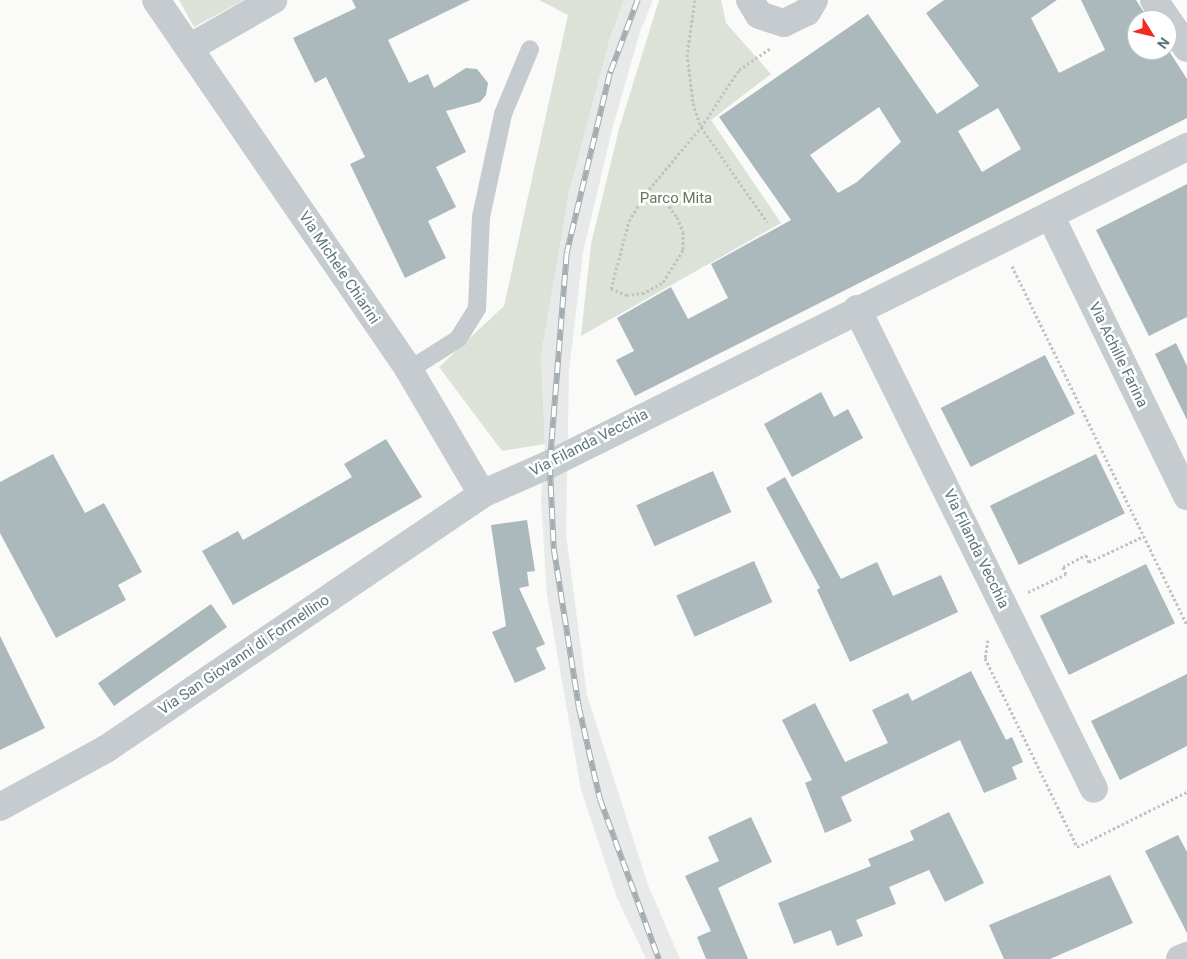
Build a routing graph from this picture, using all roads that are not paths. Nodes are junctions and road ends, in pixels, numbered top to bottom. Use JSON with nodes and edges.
{"nodes":[{"id":1,"x":156,"y":0,"type":"edge"},
{"id":2,"x":273,"y":0,"type":"edge"},
{"id":3,"x":750,"y":0,"type":"edge"},
{"id":4,"x":814,"y":0,"type":"edge"},
{"id":5,"x":1154,"y":0,"type":"edge"},
{"id":6,"x":189,"y":48,"type":"junction"},
{"id":7,"x":1187,"y":48,"type":"edge"},
{"id":8,"x":530,"y":49,"type":"dead end"},
{"id":9,"x":1187,"y":146,"type":"edge"},
{"id":10,"x":1050,"y":214,"type":"junction"},
{"id":11,"x":858,"y":309,"type":"junction"},
{"id":12,"x":408,"y":370,"type":"junction"},
{"id":13,"x":482,"y":494,"type":"junction"},
{"id":14,"x":1187,"y":496,"type":"edge"},
{"id":15,"x":1094,"y":789,"type":"dead end"},
{"id":16,"x":0,"y":807,"type":"edge"},
{"id":17,"x":1187,"y":956,"type":"edge"},
{"id":18,"x":1180,"y":959,"type":"edge"}],
"edges":[{"from":1,"to":6,"type":"street","name":"Via Michele Chiarini"},
{"from":2,"to":6,"type":"street"},
{"from":3,"to":4,"type":"street"},
{"from":5,"to":7,"type":"street"},
{"from":6,"to":12,"type":"street","name":"Via Michele Chiarini"},
{"from":8,"to":12,"type":"lane"},
{"from":9,"to":10,"type":"street","name":"Via Filanda Vecchia"},
{"from":10,"to":11,"type":"street","name":"Via Filanda Vecchia"},
{"from":10,"to":14,"type":"street","name":"Via Achille Farina"},
{"from":11,"to":13,"type":"street","name":"Via Filanda Vecchia"},
{"from":11,"to":15,"type":"street","name":"Via Filanda Vecchia"},
{"from":12,"to":13,"type":"street","name":"Via Michele Chiarini"},
{"from":13,"to":16,"type":"street","name":"Via San Giovanni di Formellino"},
{"from":17,"to":18,"type":"street"}]}
